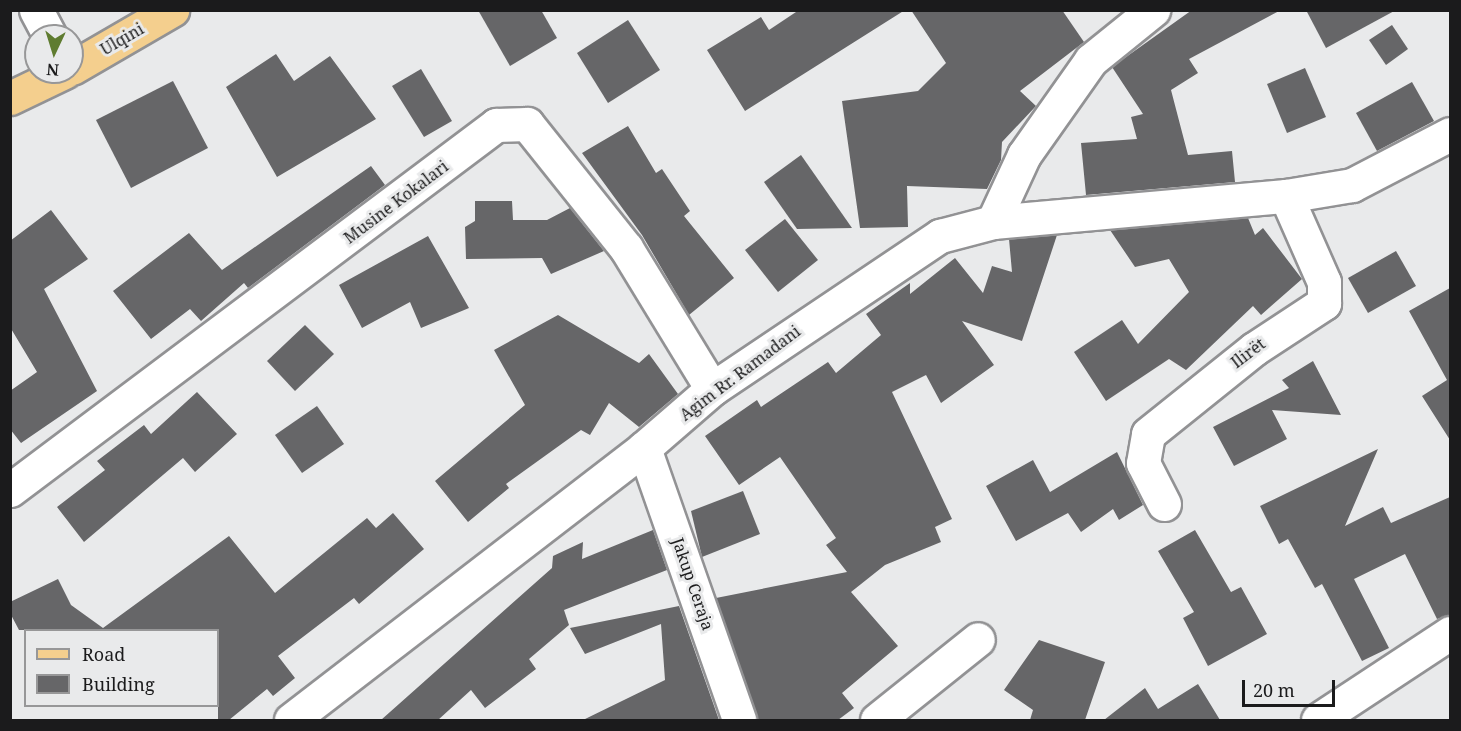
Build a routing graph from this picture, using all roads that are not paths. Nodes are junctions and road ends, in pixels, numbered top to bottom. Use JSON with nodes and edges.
{"nodes":[{"id":1,"x":36,"y":10,"type":"edge"},
{"id":2,"x":172,"y":10,"type":"edge"},
{"id":3,"x":1153,"y":10,"type":"edge"},
{"id":4,"x":44,"y":24,"type":"edge"},
{"id":5,"x":84,"y":61,"type":"edge"},
{"id":6,"x":39,"y":84,"type":"edge"},
{"id":7,"x":10,"y":98,"type":"edge"},
{"id":8,"x":1450,"y":134,"type":"edge"},
{"id":9,"x":1286,"y":196,"type":"junction"},
{"id":10,"x":993,"y":222,"type":"junction"},
{"id":11,"x":712,"y":389,"type":"junction"},
{"id":12,"x":644,"y":448,"type":"junction"},
{"id":13,"x":10,"y":490,"type":"edge"},
{"id":14,"x":1164,"y":504,"type":"dead end"},
{"id":15,"x":1450,"y":633,"type":"edge"},
{"id":16,"x":978,"y":639,"type":"dead end"},
{"id":17,"x":291,"y":720,"type":"edge"},
{"id":18,"x":739,"y":720,"type":"edge"},
{"id":19,"x":877,"y":720,"type":"edge"},
{"id":20,"x":1318,"y":720,"type":"edge"}],
"edges":[{"from":1,"to":4,"type":"street"},
{"from":2,"to":5,"type":"main road","name":"Ulqini"},
{"from":3,"to":10,"type":"street"},
{"from":6,"to":7,"type":"main road"},
{"from":8,"to":9,"type":"street"},
{"from":9,"to":10,"type":"street"},
{"from":9,"to":14,"type":"street","name":"Ilirët"},
{"from":10,"to":11,"type":"street","name":"Agim Rr. Ramadani"},
{"from":11,"to":12,"type":"street","name":"Agim Rr. Ramadani"},
{"from":11,"to":13,"type":"street","name":"Musine Kokalari"},
{"from":12,"to":17,"type":"street","name":"Agim Rr. Ramadani"},
{"from":12,"to":18,"type":"street","name":"Jakup Ceraja"},
{"from":15,"to":20,"type":"street"},
{"from":16,"to":19,"type":"street"}]}
